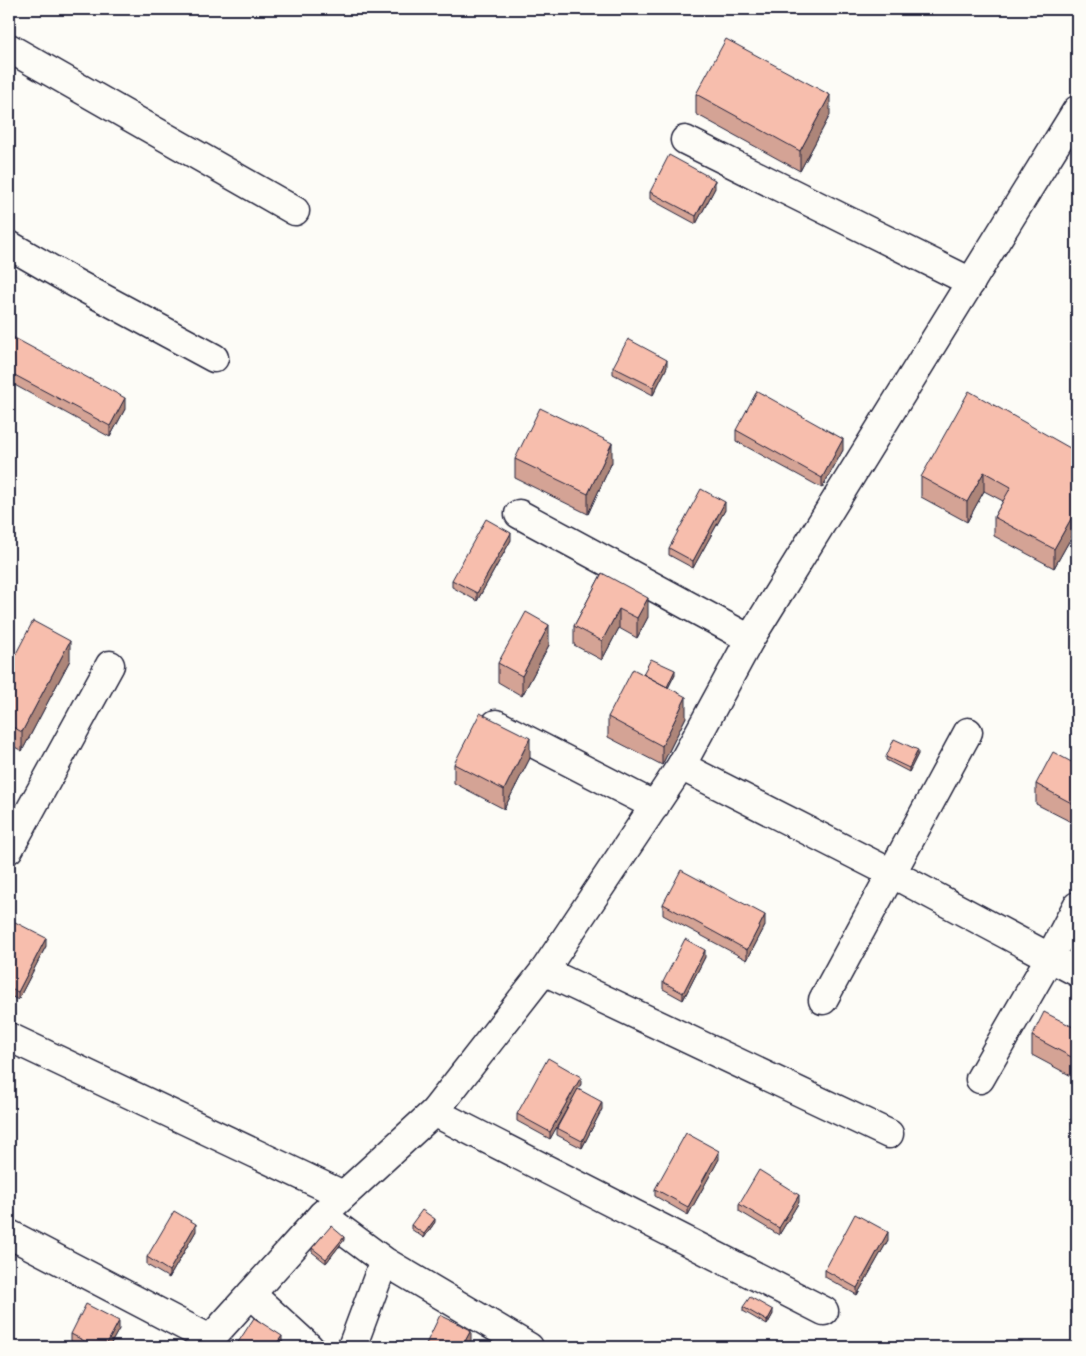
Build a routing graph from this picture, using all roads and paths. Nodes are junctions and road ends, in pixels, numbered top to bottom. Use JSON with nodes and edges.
{"nodes":[{"id":1,"x":9,"y":48,"type":"edge"},
{"id":2,"x":1077,"y":110,"type":"edge"},
{"id":3,"x":685,"y":140,"type":"dead end"},
{"id":4,"x":295,"y":211,"type":"dead end"},
{"id":5,"x":9,"y":245,"type":"edge"},
{"id":6,"x":971,"y":282,"type":"junction"},
{"id":7,"x":214,"y":358,"type":"dead end"},
{"id":8,"x":519,"y":514,"type":"dead end"},
{"id":9,"x":750,"y":639,"type":"junction"},
{"id":10,"x":110,"y":665,"type":"dead end"},
{"id":11,"x":492,"y":723,"type":"edge"},
{"id":12,"x":968,"y":732,"type":"dead end"},
{"id":13,"x":681,"y":766,"type":"junction"},
{"id":14,"x":655,"y":806,"type":"junction"},
{"id":15,"x":9,"y":850,"type":"edge"},
{"id":16,"x":891,"y":873,"type":"junction"},
{"id":17,"x":1077,"y":906,"type":"edge"},
{"id":18,"x":1050,"y":957,"type":"junction"},
{"id":19,"x":544,"y":971,"type":"junction"},
{"id":20,"x":1077,"y":972,"type":"edge"},
{"id":21,"x":822,"y":1000,"type":"dead end"},
{"id":22,"x":9,"y":1037,"type":"edge"},
{"id":23,"x":980,"y":1079,"type":"dead end"},
{"id":24,"x":434,"y":1112,"type":"junction"},
{"id":25,"x":889,"y":1134,"type":"dead end"},
{"id":26,"x":343,"y":1195,"type":"junction"},
{"id":27,"x":322,"y":1215,"type":"junction"},
{"id":28,"x":9,"y":1234,"type":"edge"},
{"id":29,"x":384,"y":1261,"type":"junction"},
{"id":30,"x":251,"y":1294,"type":"junction"},
{"id":31,"x":824,"y":1311,"type":"dead end"},
{"id":32,"x":206,"y":1343,"type":"edge"},
{"id":33,"x":308,"y":1347,"type":"edge"},
{"id":34,"x":352,"y":1347,"type":"edge"},
{"id":35,"x":529,"y":1347,"type":"edge"}],
"edges":[{"from":1,"to":4,"type":"street"},
{"from":2,"to":6,"type":"street"},
{"from":3,"to":6,"type":"street"},
{"from":5,"to":7,"type":"street"},
{"from":6,"to":9,"type":"street"},
{"from":8,"to":9,"type":"street"},
{"from":9,"to":13,"type":"street"},
{"from":10,"to":15,"type":"street"},
{"from":11,"to":14,"type":"street"},
{"from":12,"to":16,"type":"street"},
{"from":13,"to":14,"type":"street"},
{"from":13,"to":16,"type":"street"},
{"from":14,"to":19,"type":"street"},
{"from":16,"to":18,"type":"street"},
{"from":16,"to":21,"type":"street"},
{"from":17,"to":18,"type":"street"},
{"from":18,"to":20,"type":"street"},
{"from":18,"to":23,"type":"street"},
{"from":19,"to":24,"type":"street"},
{"from":19,"to":25,"type":"street"},
{"from":22,"to":26,"type":"street"},
{"from":24,"to":26,"type":"street"},
{"from":24,"to":31,"type":"street"},
{"from":26,"to":27,"type":"street"},
{"from":27,"to":29,"type":"street"},
{"from":27,"to":30,"type":"street"},
{"from":28,"to":32,"type":"street"},
{"from":29,"to":34,"type":"street"},
{"from":29,"to":35,"type":"street"},
{"from":30,"to":32,"type":"street"},
{"from":30,"to":33,"type":"street"}]}
